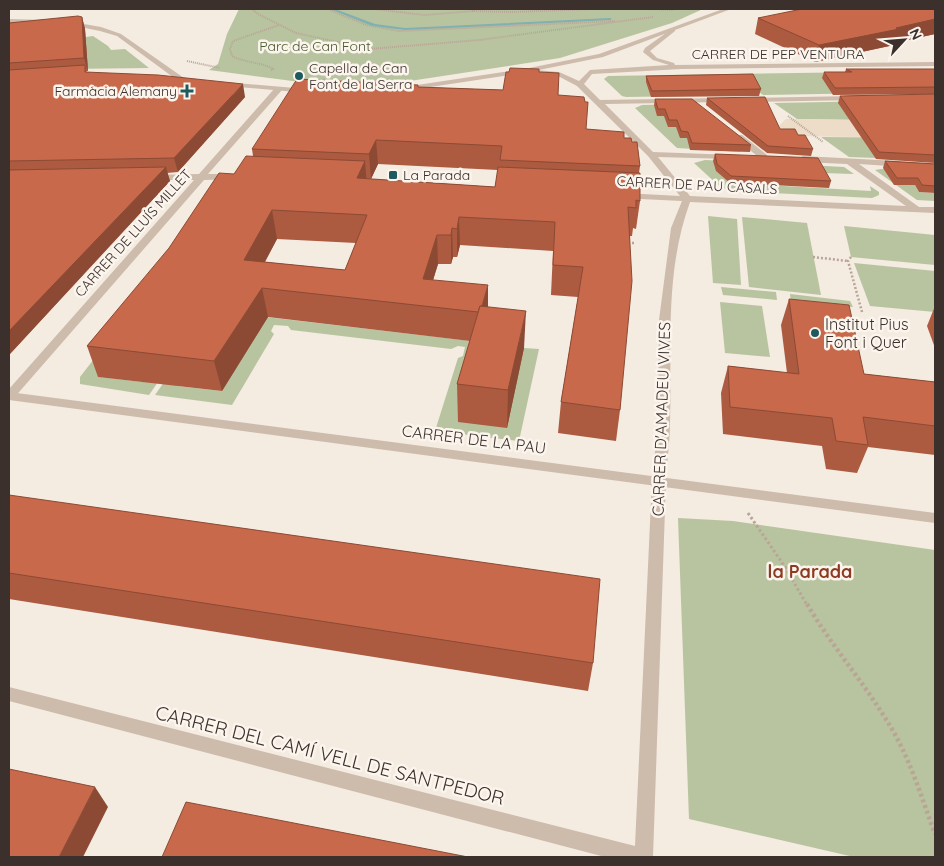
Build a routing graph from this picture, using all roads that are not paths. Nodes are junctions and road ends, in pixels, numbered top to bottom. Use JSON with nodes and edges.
{"nodes":[{"id":1,"x":728,"y":9,"type":"edge"},
{"id":2,"x":9,"y":21,"type":"edge"},
{"id":3,"x":673,"y":30,"type":"junction"},
{"id":4,"x":935,"y":64,"type":"edge"},
{"id":5,"x":681,"y":67,"type":"junction"},
{"id":6,"x":524,"y":71,"type":"junction"},
{"id":7,"x":160,"y":76,"type":"edge"},
{"id":8,"x":180,"y":78,"type":"junction"},
{"id":9,"x":190,"y":79,"type":"edge"},
{"id":10,"x":219,"y":83,"type":"edge"},
{"id":11,"x":580,"y":84,"type":"junction"},
{"id":12,"x":278,"y":90,"type":"junction"},
{"id":13,"x":400,"y":90,"type":"edge"},
{"id":14,"x":312,"y":92,"type":"edge"},
{"id":15,"x":860,"y":98,"type":"edge"},
{"id":16,"x":730,"y":100,"type":"edge"},
{"id":17,"x":739,"y":100,"type":"edge"},
{"id":18,"x":694,"y":101,"type":"junction"},
{"id":19,"x":599,"y":102,"type":"junction"},
{"id":20,"x":702,"y":107,"type":"edge"},
{"id":21,"x":733,"y":132,"type":"edge"},
{"id":22,"x":651,"y":154,"type":"junction"},
{"id":23,"x":764,"y":158,"type":"junction"},
{"id":24,"x":773,"y":158,"type":"edge"},
{"id":25,"x":792,"y":159,"type":"edge"},
{"id":26,"x":850,"y":162,"type":"junction"},
{"id":27,"x":935,"y":166,"type":"edge"},
{"id":28,"x":204,"y":176,"type":"junction"},
{"id":29,"x":144,"y":177,"type":"edge"},
{"id":30,"x":246,"y":178,"type":"edge"},
{"id":31,"x":609,"y":195,"type":"edge"},
{"id":32,"x":687,"y":199,"type":"junction"},
{"id":33,"x":915,"y":208,"type":"junction"},
{"id":34,"x":935,"y":210,"type":"edge"},
{"id":35,"x":9,"y":396,"type":"edge"},
{"id":36,"x":659,"y":480,"type":"junction"},
{"id":37,"x":935,"y":518,"type":"edge"},
{"id":38,"x":9,"y":694,"type":"edge"},
{"id":39,"x":640,"y":857,"type":"edge"},
{"id":40,"x":644,"y":857,"type":"edge"}],
"edges":[{"from":1,"to":3,"type":"street"},
{"from":2,"to":8,"type":"street"},
{"from":3,"to":5,"type":"street","name":"CARRER DE PEP VENTURA"},
{"from":3,"to":6,"type":"street"},
{"from":4,"to":5,"type":"street","name":"CARRER DE PEP VENTURA"},
{"from":5,"to":11,"type":"street","name":"CARRER DE PEP VENTURA"},
{"from":6,"to":11,"type":"street"},
{"from":6,"to":13,"type":"street"},
{"from":7,"to":8,"type":"street"},
{"from":8,"to":9,"type":"street"},
{"from":10,"to":12,"type":"street"},
{"from":11,"to":19,"type":"street"},
{"from":12,"to":14,"type":"street"},
{"from":12,"to":28,"type":"street","name":"CARRER DE LLUÍS MILLET"},
{"from":15,"to":17,"type":"street"},
{"from":16,"to":18,"type":"street"},
{"from":18,"to":19,"type":"street"},
{"from":18,"to":20,"type":"street"},
{"from":19,"to":22,"type":"street"},
{"from":21,"to":23,"type":"street"},
{"from":22,"to":23,"type":"street"},
{"from":22,"to":32,"type":"street"},
{"from":23,"to":24,"type":"street"},
{"from":25,"to":26,"type":"street"},
{"from":26,"to":27,"type":"street"},
{"from":26,"to":33,"type":"street"},
{"from":28,"to":29,"type":"street"},
{"from":28,"to":30,"type":"street"},
{"from":28,"to":35,"type":"street","name":"CARRER DE LLUÍS MILLET"},
{"from":31,"to":32,"type":"street","name":"CARRER DE PAU CASALS"},
{"from":32,"to":33,"type":"street","name":"CARRER DE PAU CASALS"},
{"from":32,"to":36,"type":"street","name":"CARRER D'AMADEU VIVES"},
{"from":33,"to":34,"type":"street","name":"CARRER DE PAU CASALS"},
{"from":35,"to":36,"type":"street","name":"CARRER DE LA PAU"},
{"from":36,"to":37,"type":"street","name":"CARRER DE LA PAU"},
{"from":36,"to":40,"type":"street","name":"CARRER D'AMADEU VIVES"},
{"from":38,"to":39,"type":"street","name":"CARRER DEL CAMÍ VELL DE SANTPEDOR"}]}
